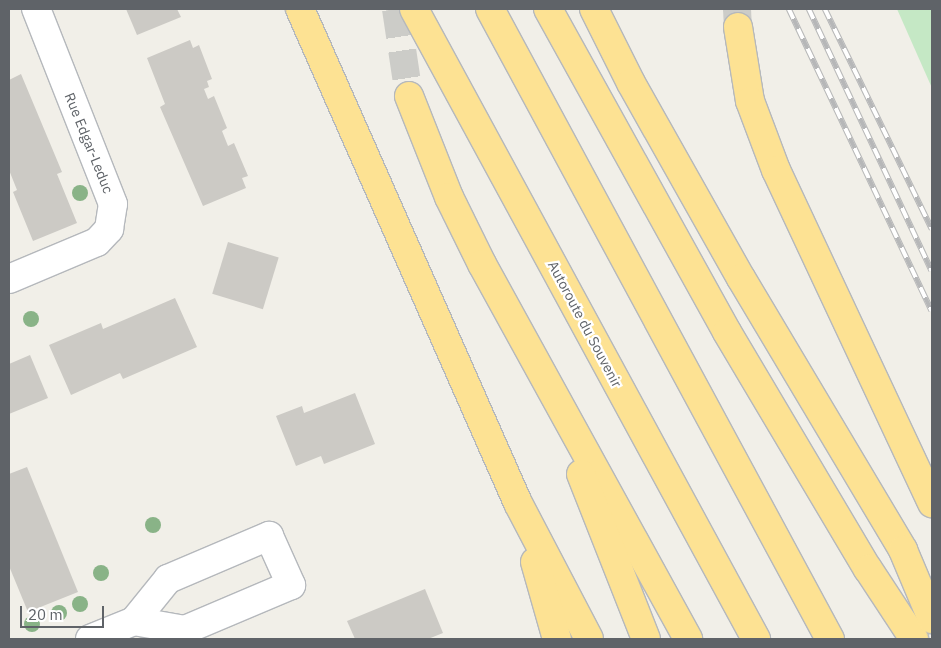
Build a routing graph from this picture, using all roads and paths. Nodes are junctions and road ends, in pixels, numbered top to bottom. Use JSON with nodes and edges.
{"nodes":[{"id":1,"x":36,"y":9,"type":"edge"},
{"id":2,"x":300,"y":9,"type":"edge"},
{"id":3,"x":414,"y":9,"type":"edge"},
{"id":4,"x":490,"y":9,"type":"edge"},
{"id":5,"x":548,"y":9,"type":"edge"},
{"id":6,"x":594,"y":9,"type":"edge"},
{"id":7,"x":738,"y":27,"type":"tunnel mouth"},
{"id":8,"x":409,"y":96,"type":"tunnel mouth"},
{"id":9,"x":9,"y":280,"type":"edge"},
{"id":10,"x":542,"y":372,"type":"junction"},
{"id":11,"x":518,"y":503,"type":"junction"},
{"id":12,"x":932,"y":503,"type":"edge"},
{"id":13,"x":932,"y":619,"type":"edge"},
{"id":14,"x":134,"y":621,"type":"junction"},
{"id":15,"x":90,"y":639,"type":"edge"},
{"id":16,"x":557,"y":639,"type":"edge"},
{"id":17,"x":589,"y":639,"type":"edge"},
{"id":18,"x":646,"y":639,"type":"edge"},
{"id":19,"x":688,"y":639,"type":"edge"},
{"id":20,"x":756,"y":639,"type":"edge"},
{"id":21,"x":830,"y":639,"type":"edge"},
{"id":22,"x":914,"y":639,"type":"edge"}],
"edges":[{"from":1,"to":9,"type":"street","name":"Rue Edgar-Leduc"},
{"from":2,"to":11,"type":"highway"},
{"from":3,"to":20,"type":"highway","name":"Autoroute du Souvenir"},
{"from":4,"to":21,"type":"highway"},
{"from":5,"to":22,"type":"highway"},
{"from":6,"to":13,"type":"highway"},
{"from":7,"to":12,"type":"highway"},
{"from":8,"to":10,"type":"highway"},
{"from":10,"to":18,"type":"highway"},
{"from":10,"to":19,"type":"highway"},
{"from":11,"to":16,"type":"highway"},
{"from":11,"to":17,"type":"highway"},
{"from":14,"to":14,"type":"street"},
{"from":14,"to":15,"type":"street"}]}
